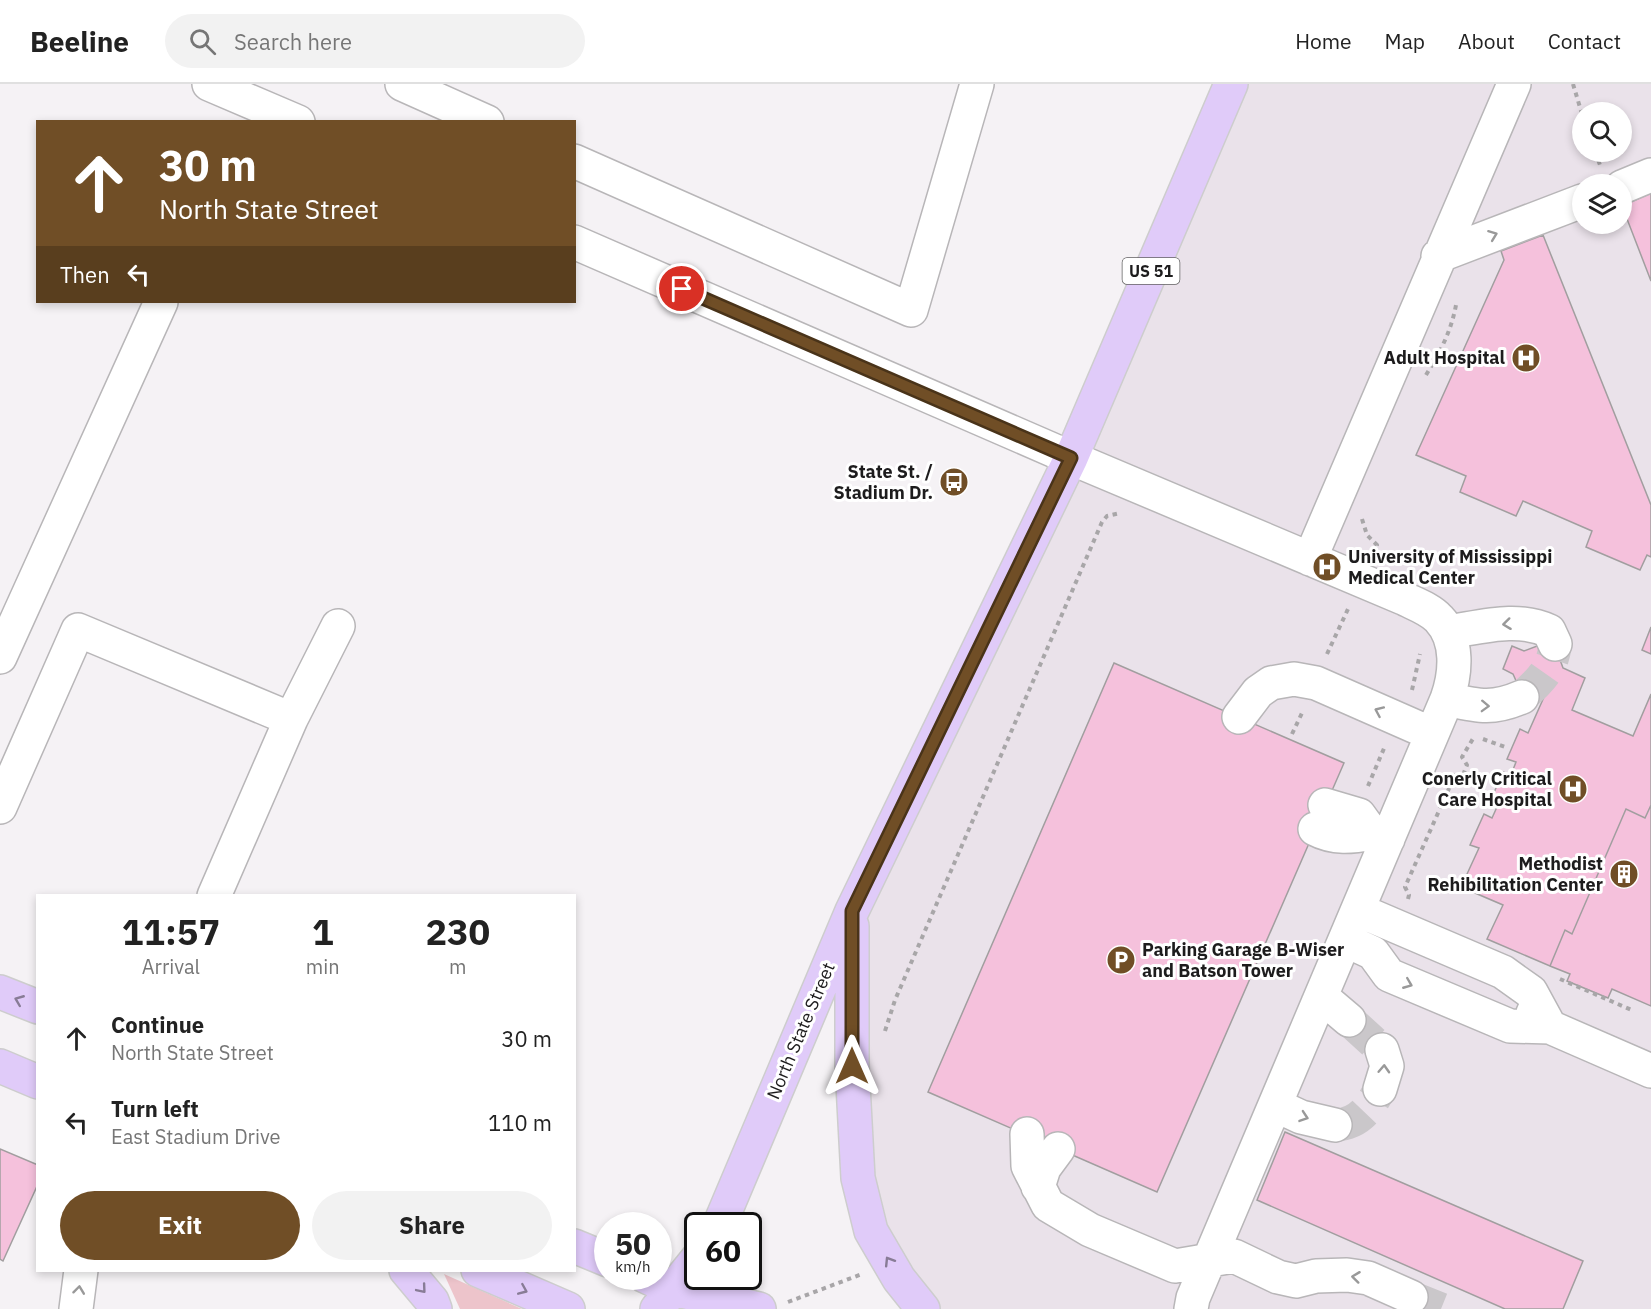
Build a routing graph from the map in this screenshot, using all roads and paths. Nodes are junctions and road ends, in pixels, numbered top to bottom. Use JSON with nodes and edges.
{"nodes":[{"id":1,"x":209,"y":84,"type":"edge"},
{"id":2,"x":402,"y":84,"type":"edge"},
{"id":3,"x":977,"y":84,"type":"edge"},
{"id":4,"x":1231,"y":84,"type":"edge"},
{"id":5,"x":1514,"y":84,"type":"edge"},
{"id":6,"x":1573,"y":84,"type":"edge"},
{"id":7,"x":251,"y":102,"type":"edge"},
{"id":8,"x":1578,"y":102,"type":"edge"},
{"id":9,"x":293,"y":120,"type":"edge"},
{"id":10,"x":299,"y":120,"type":"edge"},
{"id":11,"x":483,"y":120,"type":"edge"},
{"id":12,"x":576,"y":161,"type":"edge"},
{"id":13,"x":1651,"y":175,"type":"edge"},
{"id":14,"x":1632,"y":183,"type":"edge"},
{"id":15,"x":1572,"y":205,"type":"edge"},
{"id":16,"x":576,"y":243,"type":"edge"},
{"id":17,"x":1438,"y":256,"type":"junction"},
{"id":18,"x":1458,"y":295,"type":"dead end"},
{"id":19,"x":161,"y":303,"type":"edge"},
{"id":20,"x":1424,"y":377,"type":"dead end"},
{"id":21,"x":1071,"y":458,"type":"junction"},
{"id":22,"x":1129,"y":511,"type":"dead end"},
{"id":23,"x":1362,"y":515,"type":"dead end"},
{"id":24,"x":1310,"y":559,"type":"junction"},
{"id":25,"x":1361,"y":580,"type":"junction"},
{"id":26,"x":338,"y":626,"type":"dead end"},
{"id":27,"x":1448,"y":632,"type":"junction"},
{"id":28,"x":1555,"y":644,"type":"dead end"},
{"id":29,"x":1419,"y":646,"type":"dead end"},
{"id":30,"x":0,"y":657,"type":"edge"},
{"id":31,"x":1316,"y":683,"type":"junction"},
{"id":32,"x":1522,"y":697,"type":"tunnel mouth"},
{"id":33,"x":1447,"y":699,"type":"junction"},
{"id":34,"x":1239,"y":717,"type":"dead end"},
{"id":35,"x":291,"y":719,"type":"junction"},
{"id":36,"x":1399,"y":720,"type":"junction"},
{"id":37,"x":1292,"y":734,"type":"dead end"},
{"id":38,"x":1432,"y":734,"type":"junction"},
{"id":39,"x":1505,"y":747,"type":"dead end"},
{"id":40,"x":0,"y":807,"type":"edge"},
{"id":41,"x":1320,"y":817,"type":"dead end"},
{"id":42,"x":1373,"y":829,"type":"junction"},
{"id":43,"x":215,"y":894,"type":"edge"},
{"id":44,"x":1405,"y":907,"type":"dead end"},
{"id":45,"x":1358,"y":910,"type":"junction"},
{"id":46,"x":852,"y":911,"type":"junction"},
{"id":47,"x":1359,"y":947,"type":"junction"},
{"id":48,"x":1549,"y":975,"type":"dead end"},
{"id":49,"x":0,"y":992,"type":"edge"},
{"id":50,"x":1318,"y":1003,"type":"junction"},
{"id":51,"x":36,"y":1006,"type":"edge"},
{"id":52,"x":1634,"y":1011,"type":"dead end"},
{"id":53,"x":1348,"y":1020,"type":"tunnel mouth"},
{"id":54,"x":1550,"y":1027,"type":"junction"},
{"id":55,"x":883,"y":1041,"type":"dead end"},
{"id":56,"x":1382,"y":1050,"type":"dead end"},
{"id":57,"x":1,"y":1067,"type":"edge"},
{"id":58,"x":1651,"y":1071,"type":"edge"},
{"id":59,"x":36,"y":1081,"type":"edge"},
{"id":60,"x":1380,"y":1089,"type":"tunnel mouth"},
{"id":61,"x":1275,"y":1105,"type":"junction"},
{"id":62,"x":1335,"y":1125,"type":"tunnel mouth"},
{"id":63,"x":1027,"y":1134,"type":"dead end"},
{"id":64,"x":1058,"y":1149,"type":"dead end"},
{"id":65,"x":1038,"y":1186,"type":"junction"},
{"id":66,"x":725,"y":1212,"type":"edge"},
{"id":67,"x":877,"y":1242,"type":"junction"},
{"id":68,"x":576,"y":1247,"type":"edge"},
{"id":69,"x":594,"y":1254,"type":"edge"},
{"id":70,"x":1211,"y":1258,"type":"junction"},
{"id":71,"x":684,"y":1270,"type":"edge"},
{"id":72,"x":81,"y":1272,"type":"edge"},
{"id":73,"x":408,"y":1272,"type":"edge"},
{"id":74,"x":482,"y":1272,"type":"edge"},
{"id":75,"x":659,"y":1291,"type":"edge"},
{"id":76,"x":1411,"y":1297,"type":"tunnel mouth"},
{"id":77,"x":758,"y":1308,"type":"edge"},
{"id":78,"x":76,"y":1309,"type":"edge"},
{"id":79,"x":435,"y":1309,"type":"edge"},
{"id":80,"x":568,"y":1309,"type":"edge"},
{"id":81,"x":923,"y":1309,"type":"edge"},
{"id":82,"x":1191,"y":1309,"type":"edge"}],
"edges":[{"from":1,"to":7,"type":"street"},
{"from":2,"to":11,"type":"street"},
{"from":3,"to":12,"type":"street"},
{"from":4,"to":21,"type":"main road","name":"North State Street","number":"US 51"},
{"from":5,"to":17,"type":"street"},
{"from":6,"to":8,"type":"path"},
{"from":7,"to":9,"type":"street"},
{"from":7,"to":10,"type":"street"},
{"from":13,"to":14,"type":"street"},
{"from":17,"to":15,"type":"street","one_way":true},
{"from":16,"to":21,"type":"street"},
{"from":17,"to":24,"type":"street"},
{"from":18,"to":20,"type":"path"},
{"from":19,"to":30,"type":"street"},
{"from":21,"to":24,"type":"street"},
{"from":21,"to":46,"type":"main road","name":"North State Street","number":"US 51"},
{"from":22,"to":55,"type":"path"},
{"from":23,"to":25,"type":"path"},
{"from":24,"to":25,"type":"street"},
{"from":25,"to":27,"type":"street"},
{"from":25,"to":31,"type":"path"},
{"from":26,"to":35,"type":"street"},
{"from":28,"to":27,"type":"street","one_way":true},
{"from":27,"to":33,"type":"street"},
{"from":29,"to":36,"type":"path"},
{"from":31,"to":34,"type":"street"},
{"from":36,"to":31,"type":"street","one_way":true},
{"from":31,"to":37,"type":"path"},
{"from":33,"to":32,"type":"street","one_way":true},
{"from":33,"to":38,"type":"street"},
{"from":35,"to":40,"type":"street"},
{"from":35,"to":43,"type":"street"},
{"from":36,"to":38,"type":"street"},
{"from":36,"to":42,"type":"path"},
{"from":38,"to":42,"type":"street"},
{"from":39,"to":44,"type":"path"},
{"from":41,"to":42,"type":"street"},
{"from":42,"to":45,"type":"street"},
{"from":45,"to":47,"type":"street"},
{"from":45,"to":54,"type":"street"},
{"from":46,"to":66,"type":"main road","name":"North State Street","number":"US 51"},
{"from":46,"to":67,"type":"main road"},
{"from":47,"to":50,"type":"street"},
{"from":47,"to":54,"type":"street","one_way":true},
{"from":48,"to":52,"type":"path"},
{"from":51,"to":49,"type":"main road","one_way":true},
{"from":50,"to":53,"type":"street"},
{"from":50,"to":61,"type":"street"},
{"from":54,"to":58,"type":"street"},
{"from":60,"to":56,"type":"street","one_way":true},
{"from":57,"to":59,"type":"main road"},
{"from":61,"to":62,"type":"street","one_way":true},
{"from":61,"to":70,"type":"street"},
{"from":63,"to":65,"type":"street"},
{"from":64,"to":65,"type":"street"},
{"from":65,"to":70,"type":"street"},
{"from":67,"to":77,"type":"path"},
{"from":81,"to":67,"type":"main road","one_way":true},
{"from":68,"to":69,"type":"main road"},
{"from":76,"to":70,"type":"street","one_way":true},
{"from":70,"to":82,"type":"street"},
{"from":71,"to":75,"type":"main road"},
{"from":78,"to":72,"type":"street","one_way":true},
{"from":73,"to":79,"type":"main road","one_way":true},
{"from":74,"to":80,"type":"main road","one_way":true},
{"from":75,"to":77,"type":"main road"}]}
